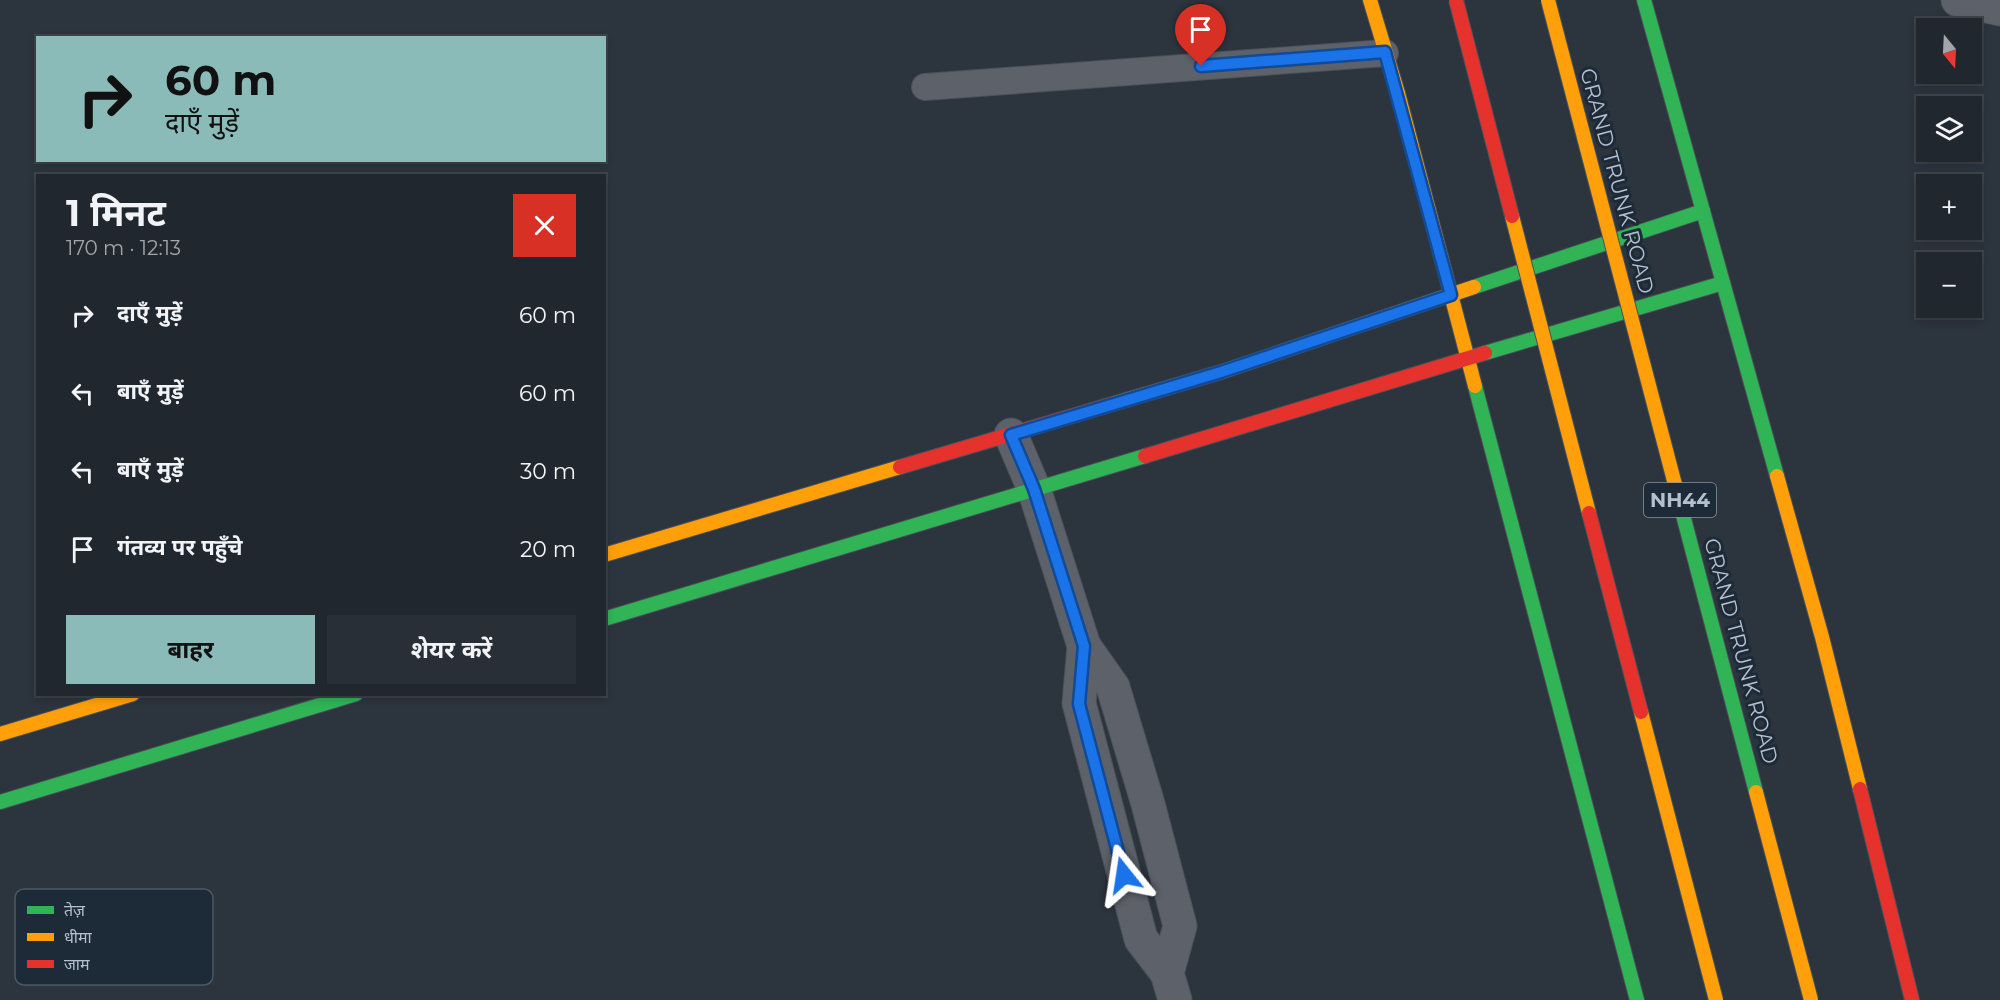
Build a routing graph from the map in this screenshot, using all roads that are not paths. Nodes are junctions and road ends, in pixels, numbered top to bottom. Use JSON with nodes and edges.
{"nodes":[{"id":1,"x":1370,"y":0,"type":"edge"},
{"id":2,"x":1456,"y":0,"type":"edge"},
{"id":3,"x":1548,"y":0,"type":"edge"},
{"id":4,"x":1644,"y":0,"type":"edge"},
{"id":5,"x":1958,"y":0,"type":"edge"},
{"id":6,"x":2000,"y":9,"type":"edge"},
{"id":7,"x":1385,"y":52,"type":"junction"},
{"id":8,"x":925,"y":87,"type":"dead end"},
{"id":9,"x":1703,"y":212,"type":"junction"},
{"id":10,"x":1723,"y":283,"type":"junction"},
{"id":11,"x":1451,"y":295,"type":"junction"},
{"id":12,"x":1468,"y":358,"type":"junction"},
{"id":13,"x":1011,"y":435,"type":"junction"},
{"id":14,"x":1034,"y":489,"type":"junction"},
{"id":15,"x":606,"y":554,"type":"edge"},
{"id":16,"x":606,"y":618,"type":"edge"},
{"id":17,"x":126,"y":696,"type":"edge"},
{"id":18,"x":349,"y":696,"type":"edge"},
{"id":19,"x":0,"y":734,"type":"edge"},
{"id":20,"x":0,"y":802,"type":"edge"},
{"id":21,"x":1171,"y":987,"type":"edge"},
{"id":22,"x":1637,"y":1000,"type":"edge"},
{"id":23,"x":1716,"y":1000,"type":"edge"},
{"id":24,"x":1811,"y":1000,"type":"edge"},
{"id":25,"x":1912,"y":1000,"type":"edge"}],
"edges":[{"from":1,"to":7,"type":"main road"},
{"from":2,"to":23,"type":"main road","bridge":true},
{"from":3,"to":24,"type":"main road","name":"GRAND TRUNK ROAD","number":"NH44","bridge":true},
{"from":4,"to":9,"type":"main road"},
{"from":5,"to":6,"type":"street"},
{"from":7,"to":8,"type":"lane"},
{"from":7,"to":11,"type":"main road"},
{"from":9,"to":10,"type":"main road"},
{"from":9,"to":11,"type":"main road"},
{"from":10,"to":12,"type":"main road"},
{"from":10,"to":25,"type":"main road"},
{"from":11,"to":12,"type":"main road"},
{"from":11,"to":13,"type":"main road"},
{"from":12,"to":14,"type":"main road"},
{"from":12,"to":22,"type":"main road"},
{"from":13,"to":14,"type":"street"},
{"from":13,"to":15,"type":"main road"},
{"from":14,"to":16,"type":"main road"},
{"from":14,"to":21,"type":"street"},
{"from":17,"to":19,"type":"main road"},
{"from":18,"to":20,"type":"main road"}]}
